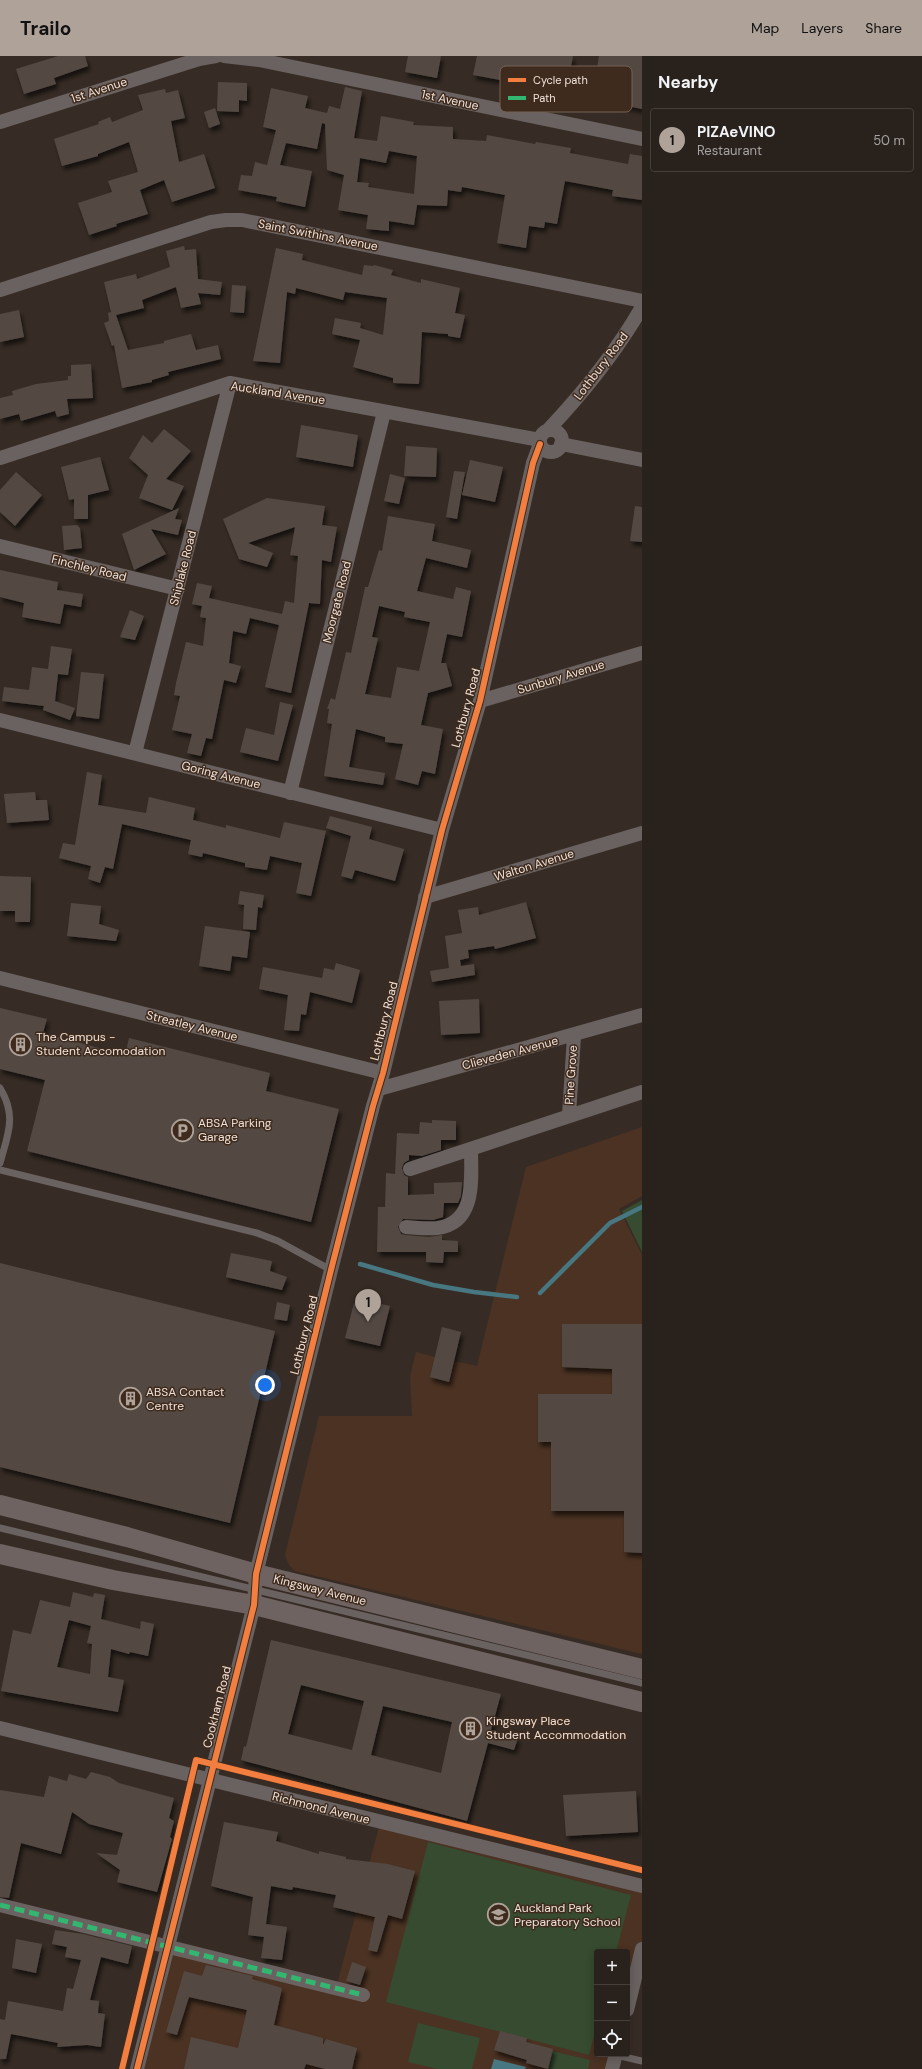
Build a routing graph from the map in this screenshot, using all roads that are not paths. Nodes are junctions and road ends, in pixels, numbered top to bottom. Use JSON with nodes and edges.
{"nodes":[{"id":1,"x":216,"y":56,"type":"edge"},
{"id":2,"x":224,"y":56,"type":"edge"},
{"id":3,"x":231,"y":56,"type":"edge"},
{"id":4,"x":201,"y":57,"type":"edge"},
{"id":5,"x":255,"y":58,"type":"edge"},
{"id":6,"x":500,"y":109,"type":"edge"},
{"id":7,"x":513,"y":112,"type":"edge"},
{"id":8,"x":0,"y":122,"type":"edge"},
{"id":9,"x":642,"y":139,"type":"edge"},
{"id":10,"x":0,"y":290,"type":"edge"},
{"id":11,"x":642,"y":301,"type":"edge"},
{"id":12,"x":642,"y":307,"type":"edge"},
{"id":13,"x":230,"y":383,"type":"junction"},
{"id":14,"x":573,"y":404,"type":"junction"},
{"id":15,"x":384,"y":412,"type":"junction"},
{"id":16,"x":543,"y":441,"type":"junction"},
{"id":17,"x":561,"y":441,"type":"junction"},
{"id":18,"x":0,"y":458,"type":"edge"},
{"id":19,"x":642,"y":460,"type":"edge"},
{"id":20,"x":0,"y":546,"type":"edge"},
{"id":21,"x":178,"y":589,"type":"junction"},
{"id":22,"x":642,"y":653,"type":"edge"},
{"id":23,"x":480,"y":701,"type":"junction"},
{"id":24,"x":0,"y":720,"type":"edge"},
{"id":25,"x":135,"y":753,"type":"junction"},
{"id":26,"x":290,"y":792,"type":"junction"},
{"id":27,"x":442,"y":830,"type":"junction"},
{"id":28,"x":642,"y":833,"type":"edge"},
{"id":29,"x":425,"y":897,"type":"junction"},
{"id":30,"x":0,"y":978,"type":"edge"},
{"id":31,"x":642,"y":1015,"type":"edge"},
{"id":32,"x":574,"y":1036,"type":"junction"},
{"id":33,"x":383,"y":1073,"type":"junction"},
{"id":34,"x":0,"y":1088,"type":"edge"},
{"id":35,"x":378,"y":1089,"type":"junction"},
{"id":36,"x":642,"y":1092,"type":"edge"},
{"id":37,"x":569,"y":1115,"type":"junction"},
{"id":38,"x":471,"y":1149,"type":"junction"},
{"id":39,"x":0,"y":1163,"type":"edge"},
{"id":40,"x":410,"y":1169,"type":"dead end"},
{"id":41,"x":0,"y":1170,"type":"edge"},
{"id":42,"x":406,"y":1227,"type":"dead end"},
{"id":43,"x":331,"y":1270,"type":"junction"},
{"id":44,"x":0,"y":1505,"type":"edge"},
{"id":45,"x":0,"y":1528,"type":"edge"},
{"id":46,"x":0,"y":1554,"type":"edge"},
{"id":47,"x":255,"y":1590,"type":"junction"},
{"id":48,"x":642,"y":1669,"type":"edge"},
{"id":49,"x":642,"y":1683,"type":"edge"},
{"id":50,"x":642,"y":1702,"type":"edge"},
{"id":51,"x":0,"y":1728,"type":"edge"},
{"id":52,"x":211,"y":1782,"type":"junction"},
{"id":53,"x":642,"y":1886,"type":"edge"},
{"id":54,"x":0,"y":1905,"type":"edge"},
{"id":55,"x":169,"y":1946,"type":"junction"},
{"id":56,"x":642,"y":1949,"type":"edge"},
{"id":57,"x":363,"y":1995,"type":"dead end"},
{"id":58,"x":630,"y":1998,"type":"edge"},
{"id":59,"x":615,"y":2057,"type":"edge"},
{"id":60,"x":625,"y":2057,"type":"edge"},
{"id":61,"x":642,"y":2061,"type":"edge"},
{"id":62,"x":137,"y":2069,"type":"edge"},
{"id":63,"x":612,"y":2069,"type":"edge"}],
"edges":[{"from":1,"to":4,"type":"street","name":"1st Avenue"},
{"from":2,"to":3,"type":"street","name":"1st Avenue"},
{"from":3,"to":5,"type":"street","name":"1st Avenue"},
{"from":4,"to":8,"type":"street","name":"1st Avenue"},
{"from":5,"to":6,"type":"street","name":"1st Avenue"},
{"from":7,"to":9,"type":"street","name":"1st Avenue"},
{"from":10,"to":11,"type":"street","name":"Saint Swithins Avenue"},
{"from":12,"to":14,"type":"street","name":"Lothbury Road"},
{"from":13,"to":15,"type":"street","name":"Auckland Avenue"},
{"from":13,"to":18,"type":"street","name":"Auckland Avenue"},
{"from":13,"to":21,"type":"street","name":"Shiplake Road"},
{"from":14,"to":16,"type":"street","name":"Lothbury Road"},
{"from":14,"to":17,"type":"street","name":"Lothbury Road"},
{"from":15,"to":16,"type":"street","name":"Auckland Avenue"},
{"from":15,"to":26,"type":"street","name":"Moorgate Road"},
{"from":16,"to":17,"type":"street"},
{"from":16,"to":17,"type":"street"},
{"from":16,"to":23,"type":"street","name":"Lothbury Road"},
{"from":17,"to":19,"type":"street"},
{"from":20,"to":21,"type":"street","name":"Finchley Road"},
{"from":21,"to":25,"type":"street","name":"Shiplake Road"},
{"from":22,"to":23,"type":"street","name":"Sunbury Avenue"},
{"from":23,"to":27,"type":"street","name":"Lothbury Road"},
{"from":24,"to":25,"type":"street","name":"Goring Avenue"},
{"from":25,"to":26,"type":"street","name":"Goring Avenue"},
{"from":26,"to":27,"type":"street","name":"Goring Avenue"},
{"from":27,"to":29,"type":"street","name":"Lothbury Road"},
{"from":28,"to":29,"type":"street","name":"Walton Avenue"},
{"from":29,"to":33,"type":"street","name":"Lothbury Road"},
{"from":30,"to":33,"type":"street","name":"Streatley Avenue"},
{"from":31,"to":32,"type":"street","name":"Clieveden Avenue"},
{"from":32,"to":35,"type":"street","name":"Clieveden Avenue"},
{"from":32,"to":37,"type":"street","name":"Pine Grove"},
{"from":33,"to":35,"type":"street","name":"Lothbury Road"},
{"from":34,"to":39,"type":"lane"},
{"from":35,"to":43,"type":"street","name":"Lothbury Road"},
{"from":36,"to":37,"type":"street"},
{"from":37,"to":38,"type":"street"},
{"from":38,"to":40,"type":"street"},
{"from":38,"to":42,"type":"street"},
{"from":41,"to":43,"type":"lane"},
{"from":43,"to":47,"type":"street","name":"Lothbury Road"},
{"from":44,"to":47,"type":"main road","name":"Kingsway Avenue"},
{"from":45,"to":47,"type":"lane"},
{"from":46,"to":47,"type":"main road","name":"Kingsway Avenue"},
{"from":47,"to":48,"type":"main road","name":"Kingsway Avenue"},
{"from":47,"to":49,"type":"lane"},
{"from":47,"to":50,"type":"main road","name":"Kingsway Avenue"},
{"from":47,"to":52,"type":"street","name":"Cookham Road"},
{"from":51,"to":52,"type":"street","name":"Richmond Avenue"},
{"from":52,"to":53,"type":"street","name":"Richmond Avenue"},
{"from":52,"to":55,"type":"street","name":"Cookham Road"},
{"from":54,"to":55,"type":"street"},
{"from":55,"to":57,"type":"street"},
{"from":55,"to":62,"type":"street","name":"Cookham Road"},
{"from":56,"to":58,"type":"street"},
{"from":59,"to":63,"type":"street"},
{"from":60,"to":61,"type":"lane"}]}
